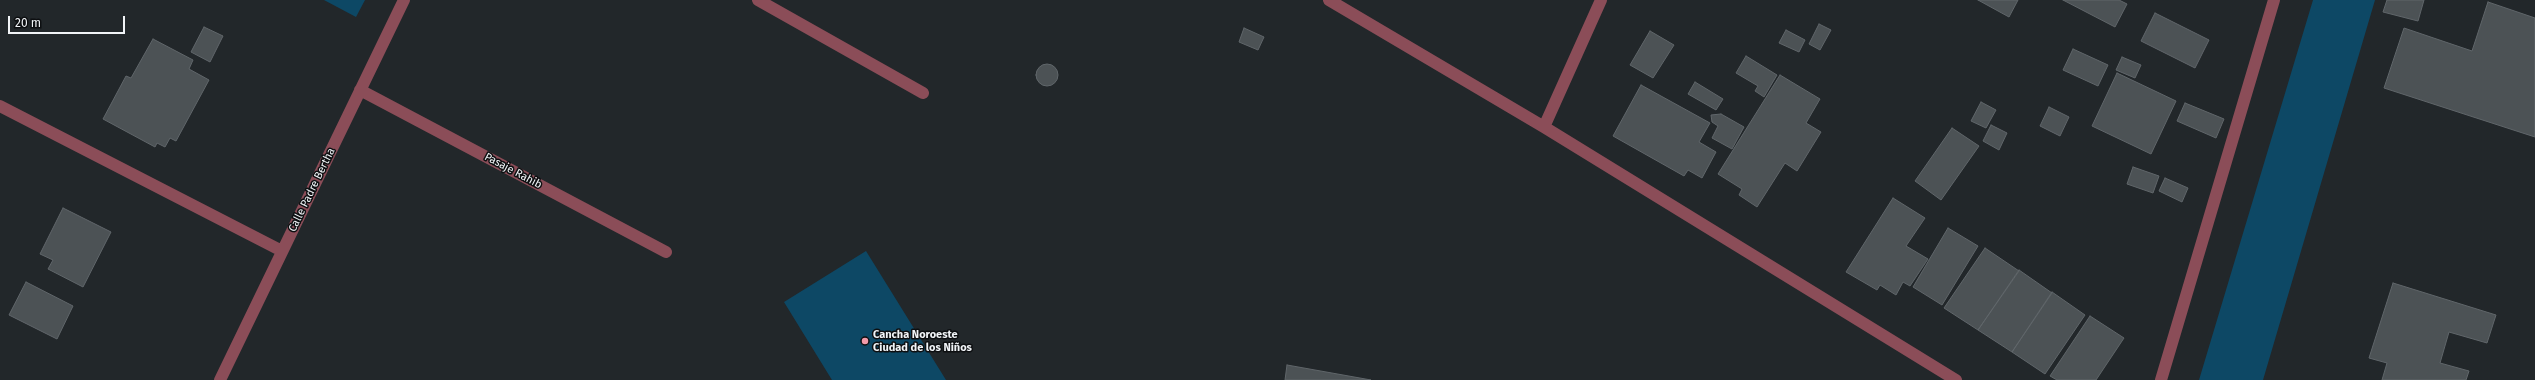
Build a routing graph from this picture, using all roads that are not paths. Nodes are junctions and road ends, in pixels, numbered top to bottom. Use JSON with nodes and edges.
{"nodes":[{"id":1,"x":404,"y":0,"type":"edge"},
{"id":2,"x":758,"y":0,"type":"edge"},
{"id":3,"x":1329,"y":0,"type":"edge"},
{"id":4,"x":1601,"y":0,"type":"edge"},
{"id":5,"x":2274,"y":0,"type":"edge"},
{"id":6,"x":360,"y":90,"type":"junction"},
{"id":7,"x":923,"y":93,"type":"dead end"},
{"id":8,"x":0,"y":106,"type":"edge"},
{"id":9,"x":1544,"y":127,"type":"junction"},
{"id":10,"x":282,"y":251,"type":"junction"},
{"id":11,"x":666,"y":252,"type":"dead end"},
{"id":12,"x":220,"y":380,"type":"edge"},
{"id":13,"x":1956,"y":380,"type":"edge"},
{"id":14,"x":2161,"y":380,"type":"edge"}],
"edges":[{"from":1,"to":6,"type":"street","name":"Calle Padre Bertha"},
{"from":2,"to":7,"type":"street"},
{"from":3,"to":9,"type":"street"},
{"from":4,"to":9,"type":"street"},
{"from":5,"to":14,"type":"street"},
{"from":6,"to":10,"type":"street","name":"Calle Padre Bertha"},
{"from":6,"to":11,"type":"street","name":"Pasaje Rahib"},
{"from":8,"to":10,"type":"street"},
{"from":9,"to":13,"type":"street"},
{"from":10,"to":12,"type":"street","name":"Calle Padre Bertha"}]}
